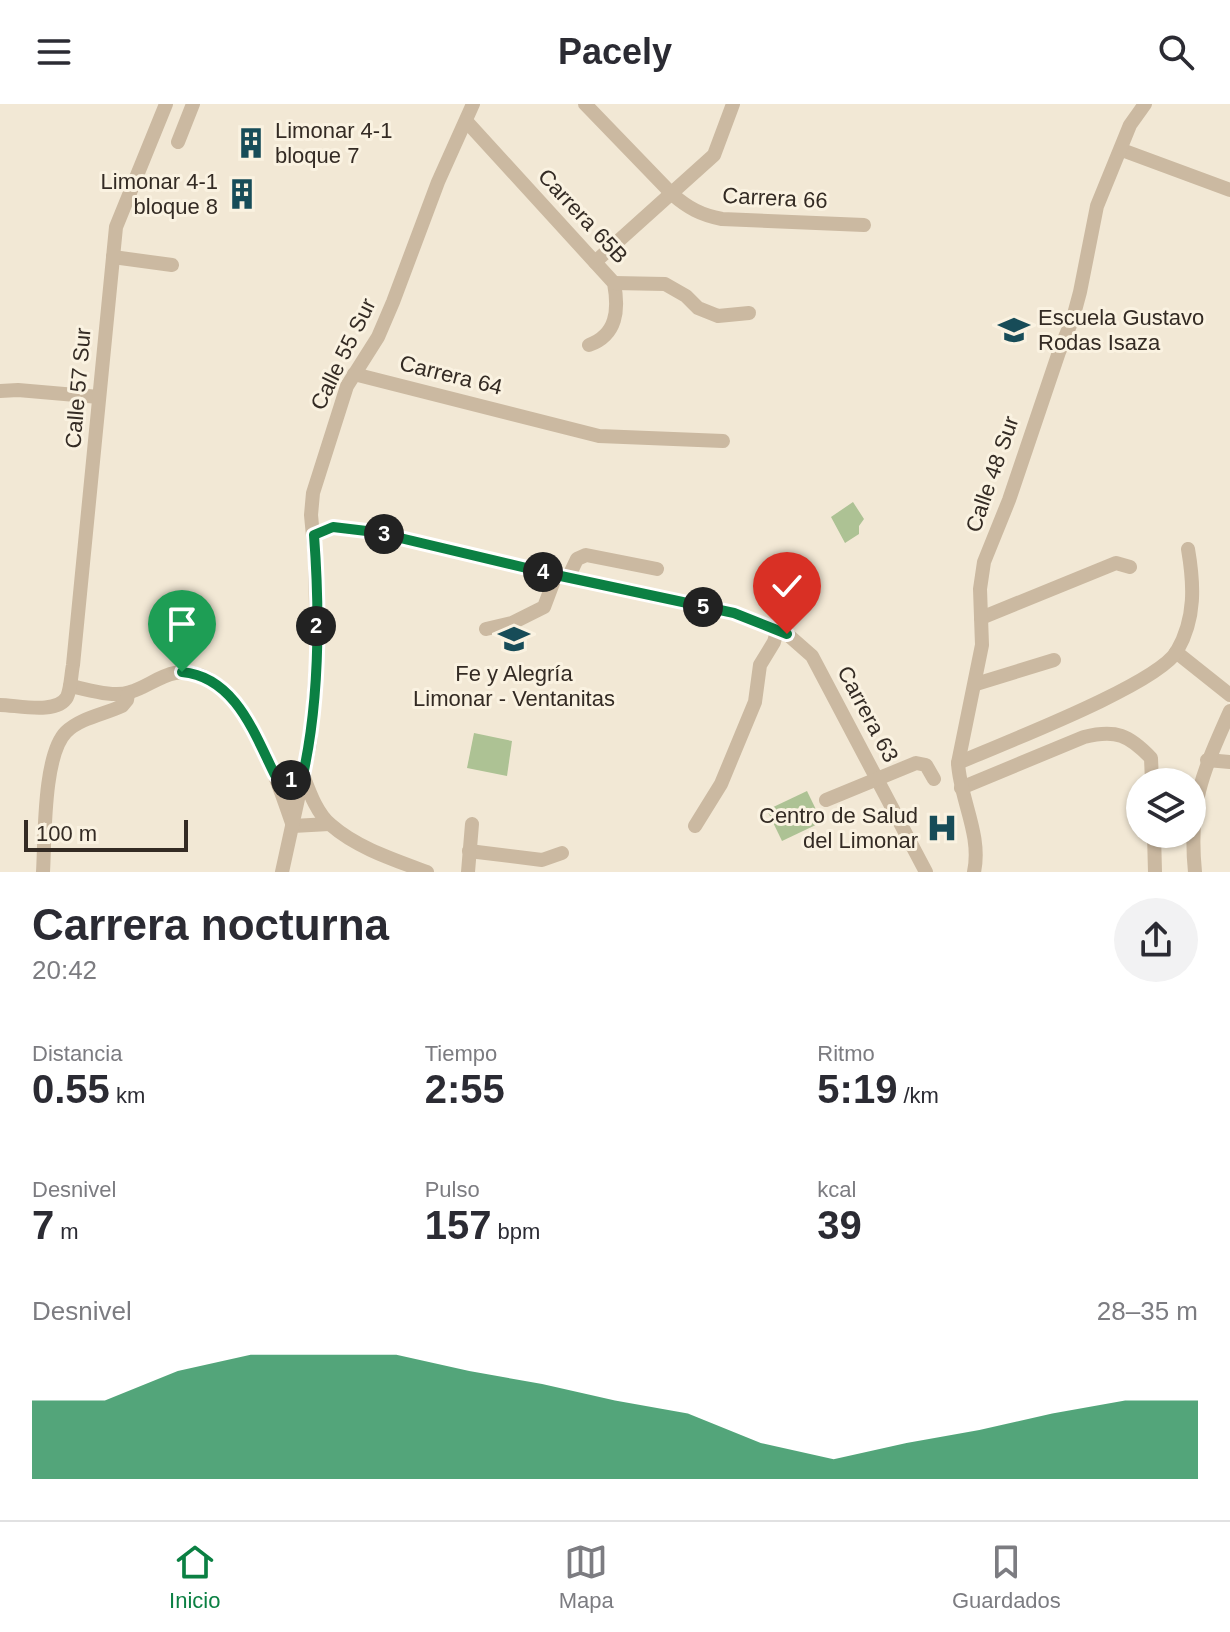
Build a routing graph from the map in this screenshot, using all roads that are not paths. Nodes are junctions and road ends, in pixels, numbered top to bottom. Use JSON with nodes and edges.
{"nodes":[{"id":1,"x":193,"y":104,"type":"edge"},
{"id":2,"x":473,"y":104,"type":"edge"},
{"id":3,"x":585,"y":104,"type":"edge"},
{"id":4,"x":733,"y":104,"type":"edge"},
{"id":5,"x":1145,"y":104,"type":"edge"},
{"id":6,"x":164,"y":110,"type":"edge"},
{"id":7,"x":467,"y":122,"type":"junction"},
{"id":8,"x":185,"y":125,"type":"junction"},
{"id":9,"x":178,"y":142,"type":"dead end"},
{"id":10,"x":1122,"y":150,"type":"junction"},
{"id":11,"x":1230,"y":190,"type":"edge"},
{"id":12,"x":672,"y":194,"type":"junction"},
{"id":13,"x":864,"y":225,"type":"dead end"},
{"id":14,"x":113,"y":257,"type":"junction"},
{"id":15,"x":595,"y":262,"type":"junction"},
{"id":16,"x":172,"y":265,"type":"dead end"},
{"id":17,"x":614,"y":283,"type":"junction"},
{"id":18,"x":749,"y":313,"type":"dead end"},
{"id":19,"x":589,"y":345,"type":"dead end"},
{"id":20,"x":354,"y":374,"type":"junction"},
{"id":21,"x":0,"y":391,"type":"edge"},
{"id":22,"x":99,"y":397,"type":"junction"},
{"id":23,"x":723,"y":441,"type":"dead end"},
{"id":24,"x":314,"y":535,"type":"junction"},
{"id":25,"x":1188,"y":549,"type":"dead end"},
{"id":26,"x":1130,"y":567,"type":"dead end"},
{"id":27,"x":657,"y":569,"type":"dead end"},
{"id":28,"x":562,"y":576,"type":"junction"},
{"id":29,"x":981,"y":618,"type":"junction"},
{"id":30,"x":486,"y":629,"type":"dead end"},
{"id":31,"x":777,"y":631,"type":"junction"},
{"id":32,"x":1176,"y":652,"type":"junction"},
{"id":33,"x":1054,"y":660,"type":"dead end"},
{"id":34,"x":976,"y":684,"type":"junction"},
{"id":35,"x":70,"y":686,"type":"junction"},
{"id":36,"x":128,"y":694,"type":"junction"},
{"id":37,"x":1230,"y":695,"type":"edge"},
{"id":38,"x":0,"y":705,"type":"edge"},
{"id":39,"x":1230,"y":711,"type":"edge"},
{"id":40,"x":1207,"y":760,"type":"junction"},
{"id":41,"x":1230,"y":762,"type":"edge"},
{"id":42,"x":958,"y":763,"type":"junction"},
{"id":43,"x":1151,"y":768,"type":"edge"},
{"id":44,"x":275,"y":775,"type":"junction"},
{"id":45,"x":303,"y":775,"type":"junction"},
{"id":46,"x":877,"y":778,"type":"junction"},
{"id":47,"x":934,"y":779,"type":"dead end"},
{"id":48,"x":961,"y":788,"type":"junction"},
{"id":49,"x":826,"y":800,"type":"dead end"},
{"id":50,"x":329,"y":824,"type":"junction"},
{"id":51,"x":472,"y":824,"type":"dead end"},
{"id":52,"x":293,"y":826,"type":"junction"},
{"id":53,"x":695,"y":826,"type":"dead end"},
{"id":54,"x":1154,"y":848,"type":"edge"},
{"id":55,"x":469,"y":851,"type":"junction"},
{"id":56,"x":562,"y":853,"type":"dead end"},
{"id":57,"x":43,"y":872,"type":"edge"},
{"id":58,"x":282,"y":872,"type":"edge"},
{"id":59,"x":427,"y":872,"type":"edge"},
{"id":60,"x":468,"y":872,"type":"edge"},
{"id":61,"x":926,"y":872,"type":"edge"},
{"id":62,"x":974,"y":872,"type":"edge"},
{"id":63,"x":1155,"y":872,"type":"edge"},
{"id":64,"x":1195,"y":872,"type":"edge"}],
"edges":[{"from":1,"to":8,"type":"street"},
{"from":2,"to":7,"type":"street","name":"Calle 55 Sur"},
{"from":3,"to":12,"type":"street","name":"Carrera 66"},
{"from":4,"to":12,"type":"street"},
{"from":5,"to":10,"type":"street","name":"Calle 48 Sur"},
{"from":6,"to":8,"type":"street"},
{"from":6,"to":14,"type":"street","name":"Calle 57 Sur"},
{"from":7,"to":15,"type":"street","name":"Carrera 65B"},
{"from":7,"to":20,"type":"street","name":"Calle 55 Sur"},
{"from":8,"to":9,"type":"street"},
{"from":10,"to":11,"type":"street"},
{"from":10,"to":29,"type":"street","name":"Calle 48 Sur"},
{"from":12,"to":13,"type":"street","name":"Carrera 66"},
{"from":12,"to":15,"type":"street"},
{"from":14,"to":16,"type":"street"},
{"from":14,"to":22,"type":"street","name":"Calle 57 Sur"},
{"from":15,"to":17,"type":"street","name":"Carrera 65B"},
{"from":17,"to":18,"type":"street"},
{"from":17,"to":19,"type":"street","name":"Carrera 65B"},
{"from":20,"to":23,"type":"street","name":"Carrera 64"},
{"from":20,"to":24,"type":"street","name":"Calle 55 Sur"},
{"from":21,"to":22,"type":"street"},
{"from":22,"to":35,"type":"street","name":"Calle 57 Sur"},
{"from":24,"to":28,"type":"street","name":"Carrera 63"},
{"from":24,"to":45,"type":"street","name":"Calle 55 Sur"},
{"from":25,"to":32,"type":"street"},
{"from":26,"to":29,"type":"street"},
{"from":27,"to":28,"type":"street"},
{"from":28,"to":30,"type":"street"},
{"from":28,"to":31,"type":"street","name":"Carrera 63"},
{"from":29,"to":34,"type":"street","name":"Calle 48 Sur"},
{"from":31,"to":46,"type":"street","name":"Carrera 63"},
{"from":31,"to":53,"type":"street"},
{"from":32,"to":37,"type":"street"},
{"from":32,"to":42,"type":"street"},
{"from":33,"to":34,"type":"street"},
{"from":34,"to":42,"type":"street","name":"Calle 48 Sur"},
{"from":35,"to":36,"type":"street"},
{"from":35,"to":38,"type":"street"},
{"from":36,"to":44,"type":"street"},
{"from":36,"to":57,"type":"street"},
{"from":39,"to":40,"type":"street"},
{"from":40,"to":41,"type":"street"},
{"from":40,"to":64,"type":"street"},
{"from":42,"to":48,"type":"street","name":"Calle 48 Sur"},
{"from":43,"to":48,"type":"street"},
{"from":44,"to":45,"type":"street"},
{"from":44,"to":52,"type":"street"},
{"from":45,"to":50,"type":"street"},
{"from":45,"to":52,"type":"street","name":"Calle 55 Sur"},
{"from":46,"to":47,"type":"street"},
{"from":46,"to":49,"type":"street"},
{"from":46,"to":61,"type":"street","name":"Carrera 63"},
{"from":48,"to":62,"type":"street","name":"Calle 48 Sur"},
{"from":50,"to":52,"type":"street"},
{"from":50,"to":59,"type":"street"},
{"from":51,"to":55,"type":"street"},
{"from":52,"to":58,"type":"street","name":"Calle 55 Sur"},
{"from":54,"to":63,"type":"street"},
{"from":55,"to":56,"type":"street"},
{"from":55,"to":60,"type":"street"}]}
